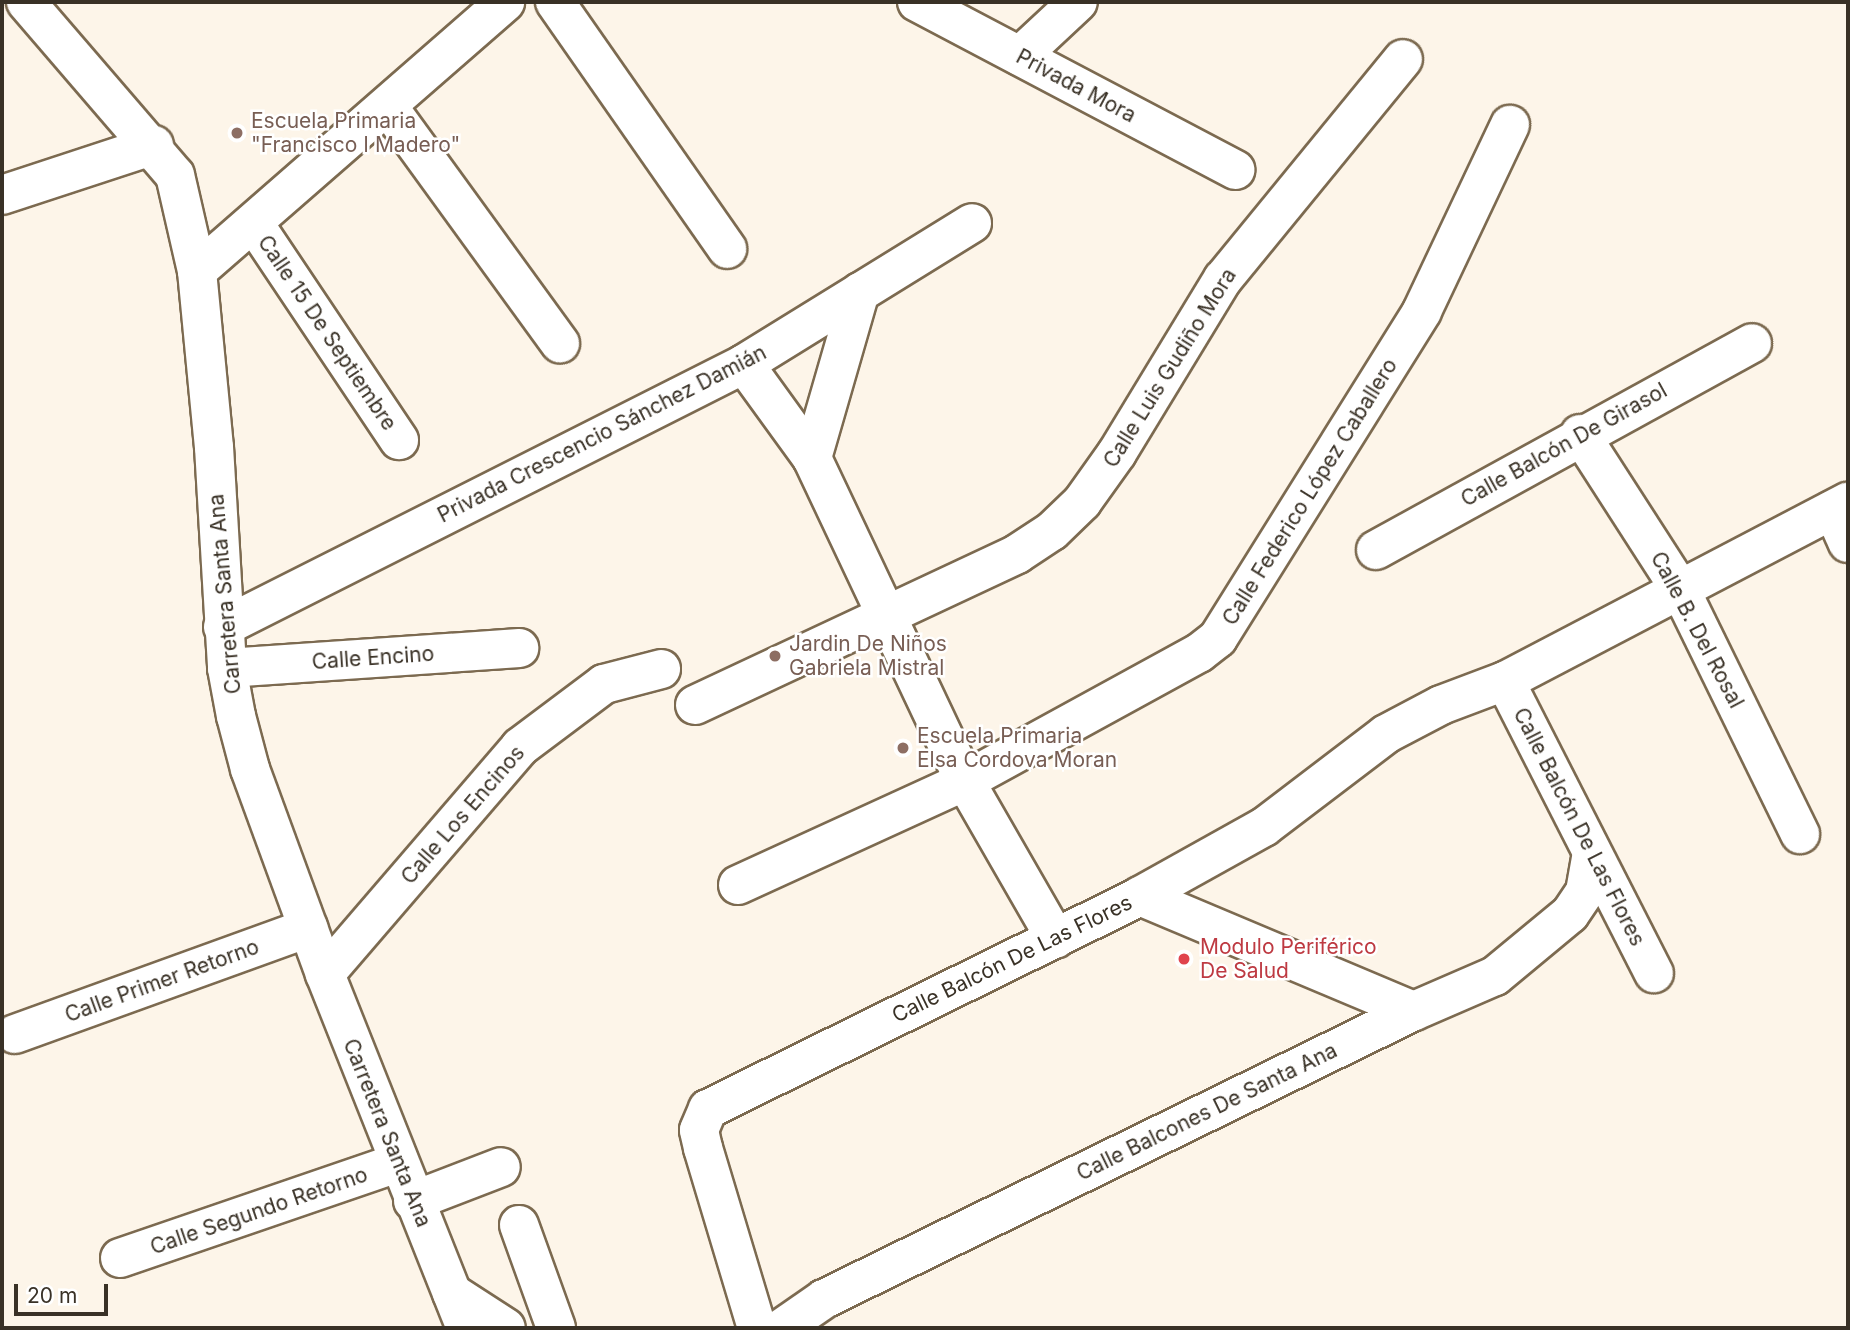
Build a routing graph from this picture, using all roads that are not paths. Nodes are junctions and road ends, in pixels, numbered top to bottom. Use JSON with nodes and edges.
{"nodes":[{"id":1,"x":26,"y":2,"type":"edge"},
{"id":2,"x":505,"y":2,"type":"edge"},
{"id":3,"x":555,"y":2,"type":"edge"},
{"id":4,"x":917,"y":2,"type":"edge"},
{"id":5,"x":1078,"y":2,"type":"edge"},
{"id":6,"x":1020,"y":56,"type":"junction"},
{"id":7,"x":1403,"y":59,"type":"dead end"},
{"id":8,"x":389,"y":108,"type":"junction"},
{"id":9,"x":1510,"y":125,"type":"dead end"},
{"id":10,"x":154,"y":145,"type":"junction"},
{"id":11,"x":1235,"y":170,"type":"dead end"},
{"id":12,"x":2,"y":195,"type":"edge"},
{"id":13,"x":972,"y":223,"type":"dead end"},
{"id":14,"x":255,"y":225,"type":"junction"},
{"id":15,"x":727,"y":249,"type":"dead end"},
{"id":16,"x":197,"y":271,"type":"junction"},
{"id":17,"x":860,"y":292,"type":"junction"},
{"id":18,"x":1752,"y":342,"type":"dead end"},
{"id":19,"x":560,"y":343,"type":"dead end"},
{"id":20,"x":744,"y":364,"type":"junction"},
{"id":21,"x":1580,"y":434,"type":"junction"},
{"id":22,"x":399,"y":440,"type":"dead end"},
{"id":23,"x":812,"y":458,"type":"junction"},
{"id":24,"x":1843,"y":518,"type":"edge"},
{"id":25,"x":1376,"y":550,"type":"dead end"},
{"id":26,"x":1680,"y":589,"type":"junction"},
{"id":27,"x":887,"y":615,"type":"junction"},
{"id":28,"x":223,"y":627,"type":"junction"},
{"id":29,"x":519,"y":648,"type":"dead end"},
{"id":30,"x":227,"y":668,"type":"junction"},
{"id":31,"x":661,"y":668,"type":"dead end"},
{"id":32,"x":1505,"y":681,"type":"junction"},
{"id":33,"x":695,"y":705,"type":"dead end"},
{"id":34,"x":965,"y":781,"type":"junction"},
{"id":35,"x":1800,"y":834,"type":"dead end"},
{"id":36,"x":1591,"y":857,"type":"junction"},
{"id":37,"x":738,"y":885,"type":"dead end"},
{"id":38,"x":1140,"y":896,"type":"junction"},
{"id":39,"x":308,"y":928,"type":"junction"},
{"id":40,"x":1056,"y":939,"type":"junction"},
{"id":41,"x":1654,"y":973,"type":"dead end"},
{"id":42,"x":325,"y":974,"type":"junction"},
{"id":43,"x":1414,"y":1010,"type":"junction"},
{"id":44,"x":15,"y":1034,"type":"dead end"},
{"id":45,"x":397,"y":1163,"type":"junction"},
{"id":46,"x":501,"y":1167,"type":"dead end"},
{"id":47,"x":413,"y":1201,"type":"junction"},
{"id":48,"x":519,"y":1225,"type":"dead end"},
{"id":49,"x":120,"y":1258,"type":"dead end"},
{"id":50,"x":453,"y":1293,"type":"junction"},
{"id":51,"x":466,"y":1328,"type":"edge"},
{"id":52,"x":506,"y":1328,"type":"edge"},
{"id":53,"x":556,"y":1328,"type":"edge"},
{"id":54,"x":757,"y":1328,"type":"edge"},
{"id":55,"x":782,"y":1328,"type":"edge"}],
"edges":[{"from":1,"to":10,"type":"street","name":"Carretera Santa Ana"},
{"from":2,"to":8,"type":"street"},
{"from":3,"to":15,"type":"street"},
{"from":4,"to":6,"type":"street","name":"Privada Mora"},
{"from":5,"to":6,"type":"street"},
{"from":6,"to":11,"type":"street","name":"Privada Mora"},
{"from":7,"to":27,"type":"street","name":"Calle Luis Gudiño Mora"},
{"from":8,"to":14,"type":"street"},
{"from":8,"to":19,"type":"street"},
{"from":9,"to":34,"type":"street","name":"Calle Federico López Caballero"},
{"from":10,"to":12,"type":"street"},
{"from":10,"to":16,"type":"street","name":"Carretera Santa Ana"},
{"from":13,"to":17,"type":"street","name":"Privada Crescencio Sánchez Damián"},
{"from":14,"to":16,"type":"street"},
{"from":14,"to":22,"type":"street","name":"Calle 15 De Septiembre"},
{"from":16,"to":28,"type":"street","name":"Carretera Santa Ana"},
{"from":17,"to":20,"type":"street","name":"Privada Crescencio Sánchez Damián"},
{"from":17,"to":23,"type":"street"},
{"from":18,"to":21,"type":"street","name":"Calle Balcón De Girasol"},
{"from":20,"to":23,"type":"street"},
{"from":20,"to":28,"type":"street","name":"Privada Crescencio Sánchez Damián"},
{"from":21,"to":25,"type":"street","name":"Calle Balcón De Girasol"},
{"from":21,"to":26,"type":"street","name":"Calle B. Del Rosal"},
{"from":23,"to":27,"type":"street"},
{"from":24,"to":26,"type":"street","name":"Calle Balcón De Las Flores"},
{"from":26,"to":32,"type":"street","name":"Calle Balcón De Las Flores"},
{"from":26,"to":35,"type":"street","name":"Calle B. Del Rosal"},
{"from":27,"to":33,"type":"street","name":"Calle Luis Gudiño Mora"},
{"from":27,"to":34,"type":"street"},
{"from":28,"to":30,"type":"street","name":"Carretera Santa Ana"},
{"from":29,"to":30,"type":"street","name":"Calle Encino"},
{"from":30,"to":39,"type":"street","name":"Carretera Santa Ana"},
{"from":31,"to":42,"type":"street","name":"Calle Los Encinos"},
{"from":32,"to":36,"type":"street","name":"Calle Balcón De Las Flores"},
{"from":32,"to":38,"type":"street","name":"Calle Balcón De Las Flores"},
{"from":34,"to":37,"type":"street","name":"Calle Federico López Caballero"},
{"from":34,"to":40,"type":"street"},
{"from":36,"to":41,"type":"street","name":"Calle Balcón De Las Flores"},
{"from":36,"to":43,"type":"street","name":"Calle Balcones De Santa Ana"},
{"from":38,"to":40,"type":"street","name":"Calle Balcón De Las Flores"},
{"from":38,"to":43,"type":"street"},
{"from":39,"to":42,"type":"street","name":"Carretera Santa Ana"},
{"from":39,"to":44,"type":"street","name":"Calle Primer Retorno"},
{"from":40,"to":54,"type":"street","name":"Calle Balcón De Las Flores"},
{"from":42,"to":45,"type":"street","name":"Carretera Santa Ana"},
{"from":43,"to":55,"type":"street","name":"Calle Balcones De Santa Ana"},
{"from":45,"to":47,"type":"street","name":"Carretera Santa Ana"},
{"from":45,"to":49,"type":"street","name":"Calle Segundo Retorno"},
{"from":46,"to":47,"type":"street"},
{"from":47,"to":50,"type":"street","name":"Carretera Santa Ana"},
{"from":48,"to":53,"type":"street"},
{"from":50,"to":51,"type":"street","name":"Carretera Santa Ana"},
{"from":50,"to":52,"type":"street"}]}
